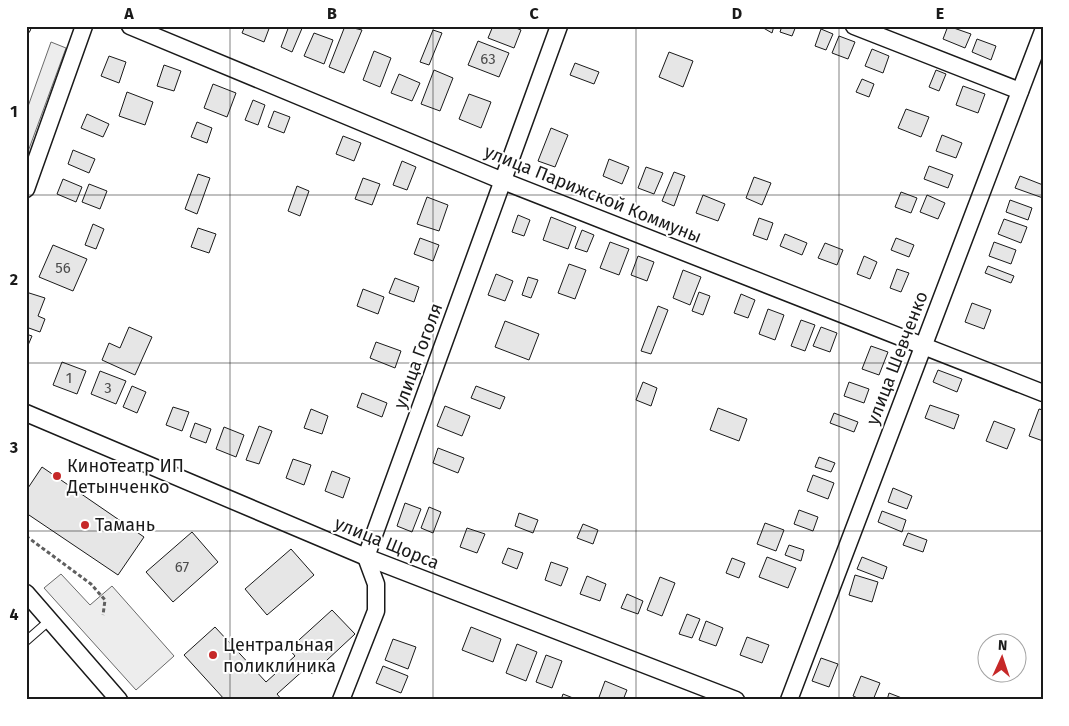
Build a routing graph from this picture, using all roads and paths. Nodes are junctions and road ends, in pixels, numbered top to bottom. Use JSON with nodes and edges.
{"nodes":[{"id":1,"x":130,"y":26,"type":"edge"},
{"id":2,"x":559,"y":26,"type":"edge"},
{"id":3,"x":854,"y":26,"type":"edge"},
{"id":4,"x":81,"y":29,"type":"edge"},
{"id":5,"x":1043,"y":31,"type":"edge"},
{"id":6,"x":1020,"y":91,"type":"junction"},
{"id":7,"x":503,"y":181,"type":"junction"},
{"id":8,"x":26,"y":189,"type":"edge"},
{"id":9,"x":923,"y":346,"type":"junction"},
{"id":10,"x":1043,"y":393,"type":"edge"},
{"id":11,"x":26,"y":413,"type":"edge"},
{"id":12,"x":26,"y":536,"type":"edge"},
{"id":13,"x":366,"y":557,"type":"junction"},
{"id":14,"x":26,"y":593,"type":"edge"},
{"id":15,"x":103,"y":615,"type":"dead end"},
{"id":16,"x":50,"y":620,"type":"junction"},
{"id":17,"x":26,"y":641,"type":"edge"},
{"id":18,"x":119,"y":700,"type":"edge"},
{"id":19,"x":341,"y":700,"type":"edge"},
{"id":20,"x":736,"y":700,"type":"edge"},
{"id":21,"x":789,"y":700,"type":"edge"}],
"edges":[{"from":1,"to":7,"type":"street","name":"улица Парижской Коммуны"},
{"from":2,"to":7,"type":"street","name":"улица Гоголя"},
{"from":3,"to":6,"type":"street"},
{"from":4,"to":8,"type":"street"},
{"from":5,"to":6,"type":"street","name":"улица Шевченко"},
{"from":6,"to":9,"type":"street","name":"улица Шевченко"},
{"from":7,"to":9,"type":"street","name":"улица Парижской Коммуны"},
{"from":7,"to":13,"type":"street","name":"улица Гоголя"},
{"from":9,"to":10,"type":"street","name":"улица Парижской Коммуны"},
{"from":9,"to":21,"type":"street","name":"улица Шевченко"},
{"from":11,"to":13,"type":"street","name":"улица Щорса"},
{"from":12,"to":15,"type":"path"},
{"from":13,"to":19,"type":"street"},
{"from":13,"to":20,"type":"street","name":"улица Щорса"},
{"from":14,"to":16,"type":"street"},
{"from":16,"to":17,"type":"lane"},
{"from":16,"to":18,"type":"street"}]}
